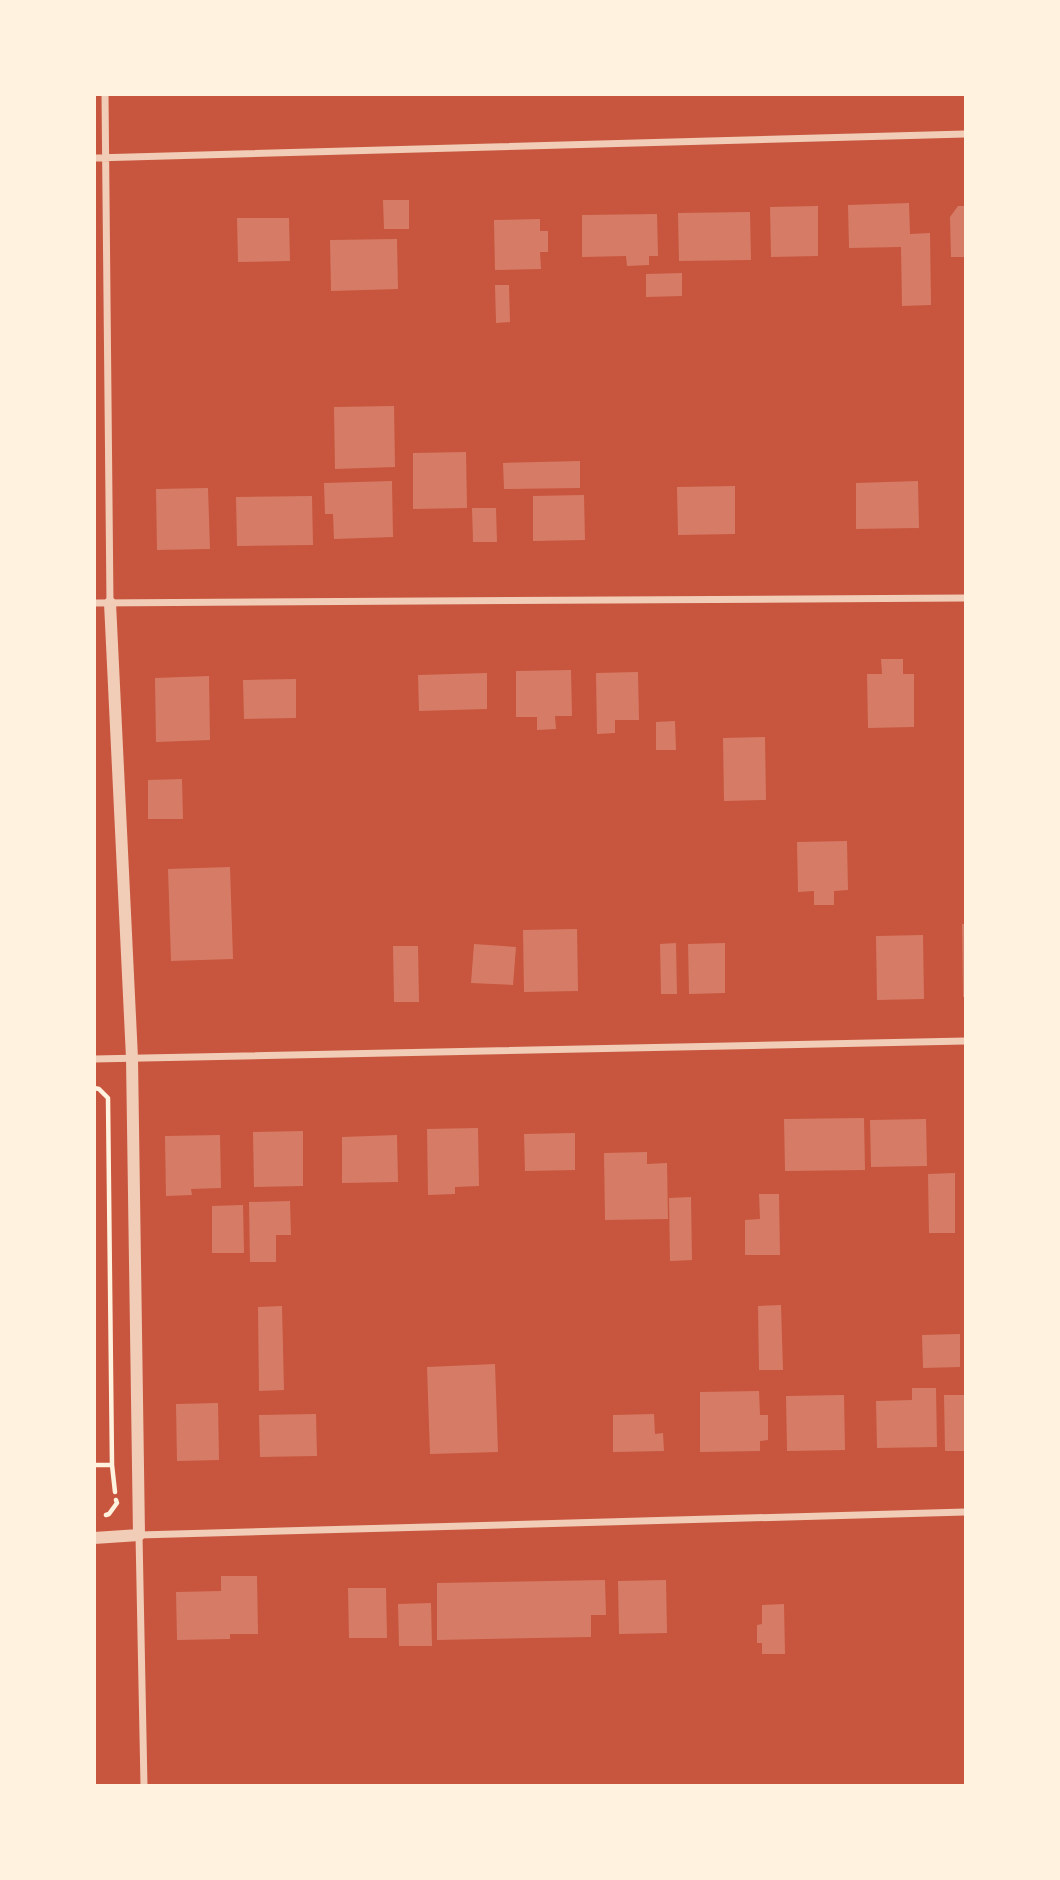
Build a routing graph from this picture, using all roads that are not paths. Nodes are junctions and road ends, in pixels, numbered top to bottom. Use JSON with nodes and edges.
{"nodes":[{"id":1,"x":105,"y":94,"type":"edge"},
{"id":2,"x":965,"y":134,"type":"edge"},
{"id":3,"x":94,"y":158,"type":"edge"},
{"id":4,"x":105,"y":159,"type":"junction"},
{"id":5,"x":965,"y":598,"type":"edge"},
{"id":6,"x":94,"y":603,"type":"edge"},
{"id":7,"x":110,"y":603,"type":"junction"},
{"id":8,"x":965,"y":1041,"type":"edge"},
{"id":9,"x":132,"y":1058,"type":"junction"},
{"id":10,"x":94,"y":1059,"type":"edge"},
{"id":11,"x":965,"y":1512,"type":"edge"},
{"id":12,"x":139,"y":1535,"type":"junction"},
{"id":13,"x":94,"y":1538,"type":"edge"},
{"id":14,"x":144,"y":1786,"type":"edge"}],
"edges":[{"from":1,"to":4,"type":"street"},
{"from":2,"to":4,"type":"street"},
{"from":3,"to":4,"type":"street"},
{"from":4,"to":7,"type":"street"},
{"from":5,"to":7,"type":"street"},
{"from":6,"to":7,"type":"street"},
{"from":7,"to":9,"type":"street"},
{"from":8,"to":9,"type":"street"},
{"from":9,"to":10,"type":"street"},
{"from":9,"to":12,"type":"street"},
{"from":11,"to":12,"type":"street"},
{"from":12,"to":13,"type":"street"},
{"from":12,"to":14,"type":"street"}]}
